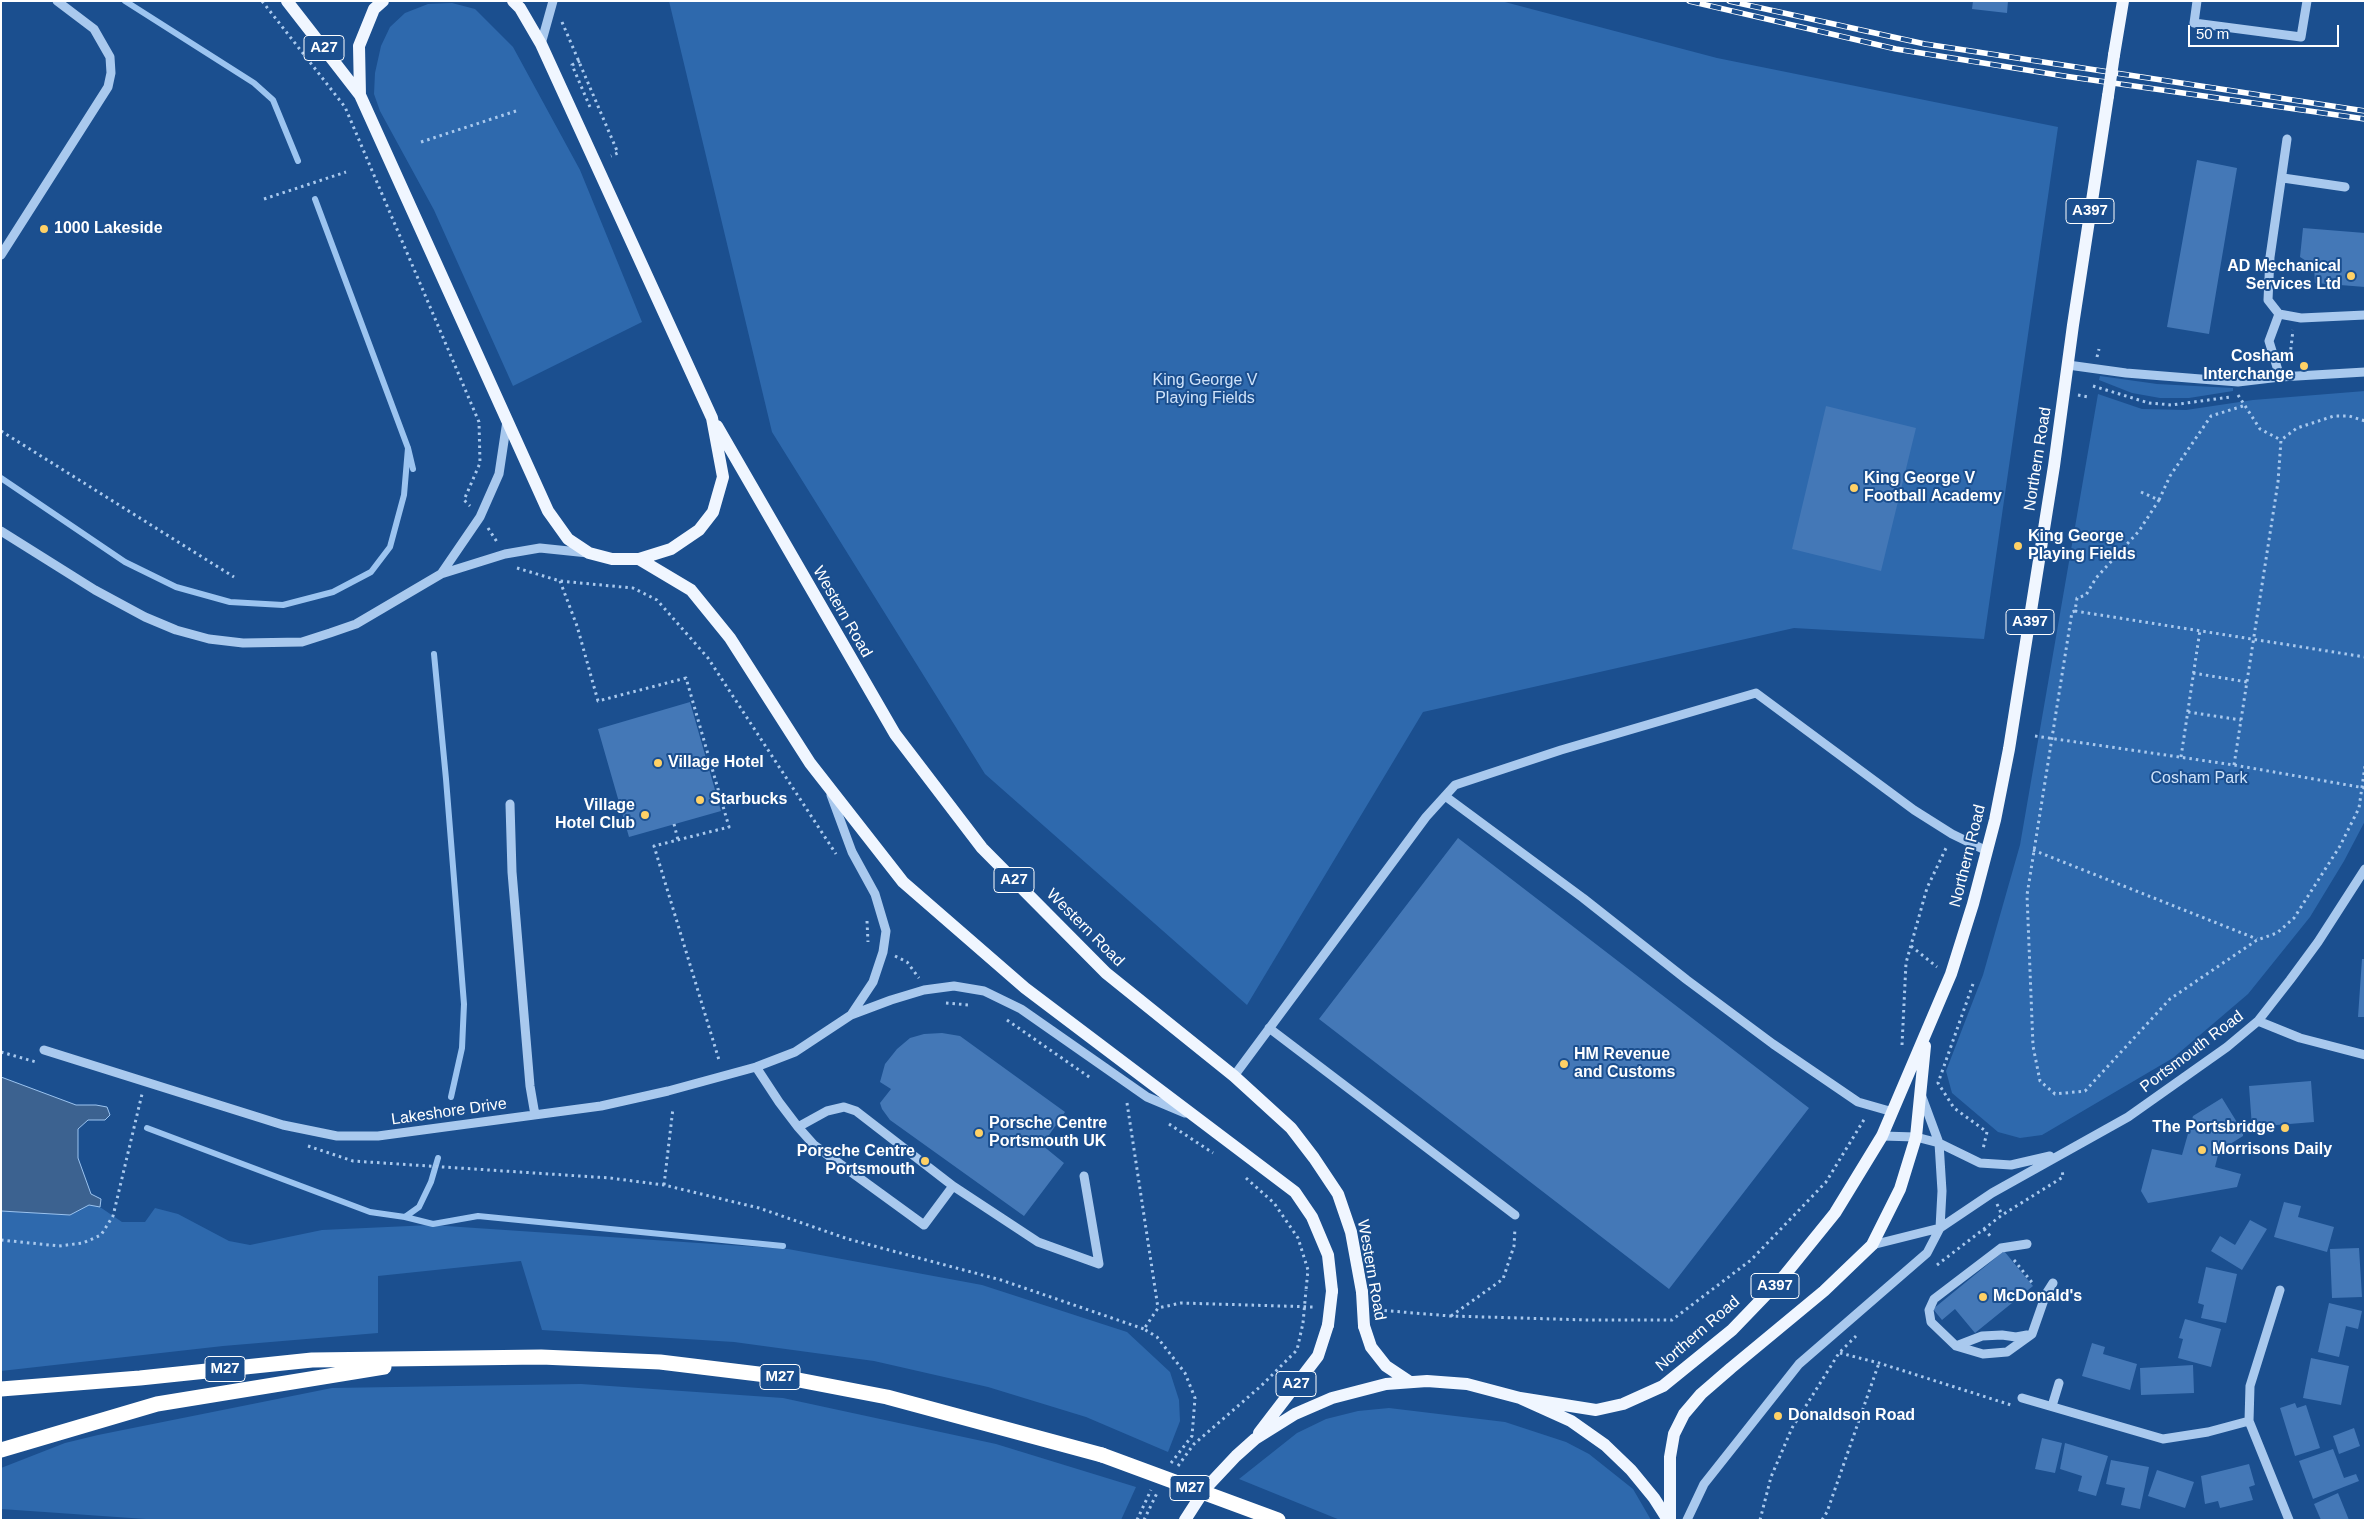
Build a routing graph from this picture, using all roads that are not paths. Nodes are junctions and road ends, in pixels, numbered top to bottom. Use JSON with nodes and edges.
{"nodes":[{"id":1,"x":57,"y":1,"type":"edge"},
{"id":2,"x":287,"y":1,"type":"edge"},
{"id":3,"x":383,"y":1,"type":"edge"},
{"id":4,"x":513,"y":1,"type":"edge"},
{"id":5,"x":553,"y":1,"type":"edge"},
{"id":6,"x":2123,"y":1,"type":"edge"},
{"id":7,"x":2197,"y":1,"type":"edge"},
{"id":8,"x":2306,"y":1,"type":"edge"},
{"id":9,"x":541,"y":44,"type":"junction"},
{"id":10,"x":360,"y":95,"type":"junction"},
{"id":11,"x":2287,"y":139,"type":"dead end"},
{"id":12,"x":2282,"y":178,"type":"junction"},
{"id":13,"x":2345,"y":187,"type":"dead end"},
{"id":14,"x":1,"y":255,"type":"edge"},
{"id":15,"x":2279,"y":314,"type":"junction"},
{"id":16,"x":2365,"y":315,"type":"edge"},
{"id":17,"x":2068,"y":365,"type":"junction"},
{"id":18,"x":2365,"y":372,"type":"edge"},
{"id":19,"x":2280,"y":377,"type":"junction"},
{"id":20,"x":508,"y":417,"type":"junction"},
{"id":21,"x":712,"y":418,"type":"junction"},
{"id":22,"x":1,"y":531,"type":"edge"},
{"id":23,"x":589,"y":553,"type":"junction"},
{"id":24,"x":639,"y":560,"type":"junction"},
{"id":25,"x":440,"y":574,"type":"junction"},
{"id":26,"x":828,"y":788,"type":"junction"},
{"id":27,"x":1445,"y":796,"type":"junction"},
{"id":28,"x":510,"y":804,"type":"dead end"},
{"id":29,"x":1987,"y":851,"type":"junction"},
{"id":30,"x":2365,"y":869,"type":"edge"},
{"id":31,"x":851,"y":1015,"type":"junction"},
{"id":32,"x":2258,"y":1021,"type":"junction"},
{"id":33,"x":1270,"y":1028,"type":"junction"},
{"id":34,"x":1927,"y":1031,"type":"junction"},
{"id":35,"x":44,"y":1050,"type":"dead end"},
{"id":36,"x":2365,"y":1055,"type":"edge"},
{"id":37,"x":756,"y":1067,"type":"junction"},
{"id":38,"x":1234,"y":1076,"type":"junction"},
{"id":39,"x":1920,"y":1092,"type":"junction"},
{"id":40,"x":1893,"y":1112,"type":"junction"},
{"id":41,"x":535,"y":1115,"type":"junction"},
{"id":42,"x":1203,"y":1120,"type":"junction"},
{"id":43,"x":798,"y":1126,"type":"junction"},
{"id":44,"x":1882,"y":1136,"type":"junction"},
{"id":45,"x":1916,"y":1137,"type":"junction"},
{"id":46,"x":1939,"y":1143,"type":"junction"},
{"id":47,"x":2060,"y":1153,"type":"junction"},
{"id":48,"x":1084,"y":1176,"type":"dead end"},
{"id":49,"x":953,"y":1186,"type":"junction"},
{"id":50,"x":1515,"y":1215,"type":"road end"},
{"id":51,"x":1940,"y":1228,"type":"junction"},
{"id":52,"x":2027,"y":1244,"type":"dead end"},
{"id":53,"x":1872,"y":1245,"type":"junction"},
{"id":54,"x":2053,"y":1283,"type":"dead end"},
{"id":55,"x":2280,"y":1290,"type":"dead end"},
{"id":56,"x":2032,"y":1334,"type":"junction"},
{"id":57,"x":1956,"y":1346,"type":"junction"},
{"id":58,"x":450,"y":1357,"type":"junction"},
{"id":59,"x":1410,"y":1382,"type":"junction"},
{"id":60,"x":2059,"y":1383,"type":"dead end"},
{"id":61,"x":1,"y":1389,"type":"edge"},
{"id":62,"x":1520,"y":1398,"type":"junction"},
{"id":63,"x":2022,"y":1398,"type":"road end"},
{"id":64,"x":2052,"y":1406,"type":"junction"},
{"id":65,"x":2248,"y":1421,"type":"junction"},
{"id":66,"x":1255,"y":1440,"type":"junction"},
{"id":67,"x":1,"y":1450,"type":"edge"},
{"id":68,"x":1184,"y":1520,"type":"edge"},
{"id":69,"x":1278,"y":1520,"type":"edge"},
{"id":70,"x":1669,"y":1520,"type":"edge"},
{"id":71,"x":1687,"y":1520,"type":"edge"},
{"id":72,"x":2289,"y":1520,"type":"edge"}],
"edges":[{"from":1,"to":14,"type":"street"},
{"from":2,"to":10,"type":"main road","number":"A27"},
{"from":3,"to":10,"type":"main road"},
{"from":4,"to":9,"type":"main road"},
{"from":5,"to":9,"type":"street"},
{"from":6,"to":17,"type":"main road","name":"Northern Road","number":"A397","bridge":true},
{"from":7,"to":8,"type":"street"},
{"from":9,"to":21,"type":"main road"},
{"from":10,"to":20,"type":"main road"},
{"from":11,"to":12,"type":"street"},
{"from":12,"to":13,"type":"street"},
{"from":12,"to":15,"type":"street"},
{"from":15,"to":16,"type":"street"},
{"from":15,"to":19,"type":"street"},
{"from":17,"to":19,"type":"street"},
{"from":17,"to":29,"type":"main road","name":"Northern Road","number":"A397"},
{"from":18,"to":19,"type":"street"},
{"from":20,"to":23,"type":"main road"},
{"from":20,"to":25,"type":"street"},
{"from":21,"to":24,"type":"main road"},
{"from":21,"to":38,"type":"main road","name":"Western Road","number":"A27"},
{"from":22,"to":25,"type":"street"},
{"from":23,"to":24,"type":"main road"},
{"from":23,"to":25,"type":"street"},
{"from":24,"to":26,"type":"main road","number":"A27"},
{"from":26,"to":31,"type":"street"},
{"from":26,"to":42,"type":"main road","number":"A27"},
{"from":27,"to":29,"type":"street"},
{"from":27,"to":33,"type":"street"},
{"from":27,"to":40,"type":"street"},
{"from":28,"to":41,"type":"street"},
{"from":29,"to":34,"type":"main road","name":"Northern Road","number":"A397"},
{"from":30,"to":32,"type":"street","name":"Portsmouth Road"},
{"from":31,"to":37,"type":"street","name":"Lakeshore Drive"},
{"from":31,"to":42,"type":"street"},
{"from":32,"to":36,"type":"street"},
{"from":32,"to":47,"type":"street","name":"Portsmouth Road"},
{"from":33,"to":38,"type":"street"},
{"from":33,"to":50,"type":"street"},
{"from":34,"to":39,"type":"main road","name":"Northern Road","number":"A397"},
{"from":34,"to":40,"type":"main road","name":"Northern Road","number":"A397"},
{"from":35,"to":41,"type":"street","name":"Lakeshore Drive"},
{"from":37,"to":41,"type":"street","name":"Lakeshore Drive"},
{"from":37,"to":43,"type":"street"},
{"from":38,"to":59,"type":"main road","name":"Western Road","number":"A27","bridge":true},
{"from":39,"to":45,"type":"main road","name":"Northern Road","number":"A397"},
{"from":39,"to":46,"type":"street"},
{"from":40,"to":44,"type":"main road","name":"Northern Road","number":"A397"},
{"from":42,"to":66,"type":"main road","number":"A27","bridge":true},
{"from":43,"to":49,"type":"street"},
{"from":43,"to":49,"type":"street"},
{"from":44,"to":45,"type":"street","name":"Portsmouth Road"},
{"from":44,"to":62,"type":"main road","name":"Northern Road","number":"A397"},
{"from":45,"to":46,"type":"street","name":"Portsmouth Road"},
{"from":45,"to":53,"type":"main road","name":"Northern Road","number":"A397"},
{"from":46,"to":47,"type":"street","name":"Portsmouth Road"},
{"from":46,"to":51,"type":"street"},
{"from":47,"to":51,"type":"street","name":"Portsmouth Road"},
{"from":48,"to":49,"type":"street"},
{"from":51,"to":53,"type":"street","name":"Portsmouth Road"},
{"from":51,"to":71,"type":"street"},
{"from":52,"to":57,"type":"street"},
{"from":53,"to":70,"type":"main road","name":"Northern Road","number":"A397"},
{"from":54,"to":56,"type":"street"},
{"from":55,"to":65,"type":"street"},
{"from":56,"to":57,"type":"street"},
{"from":56,"to":57,"type":"street"},
{"from":58,"to":61,"type":"highway","number":"M27"},
{"from":58,"to":67,"type":"highway"},
{"from":58,"to":69,"type":"highway","number":"M27","bridge":true},
{"from":59,"to":62,"type":"main road"},
{"from":59,"to":66,"type":"main road"},
{"from":60,"to":64,"type":"street"},
{"from":62,"to":70,"type":"main road"},
{"from":63,"to":64,"type":"street"},
{"from":64,"to":65,"type":"street"},
{"from":65,"to":72,"type":"street"},
{"from":66,"to":68,"type":"main road"}]}
